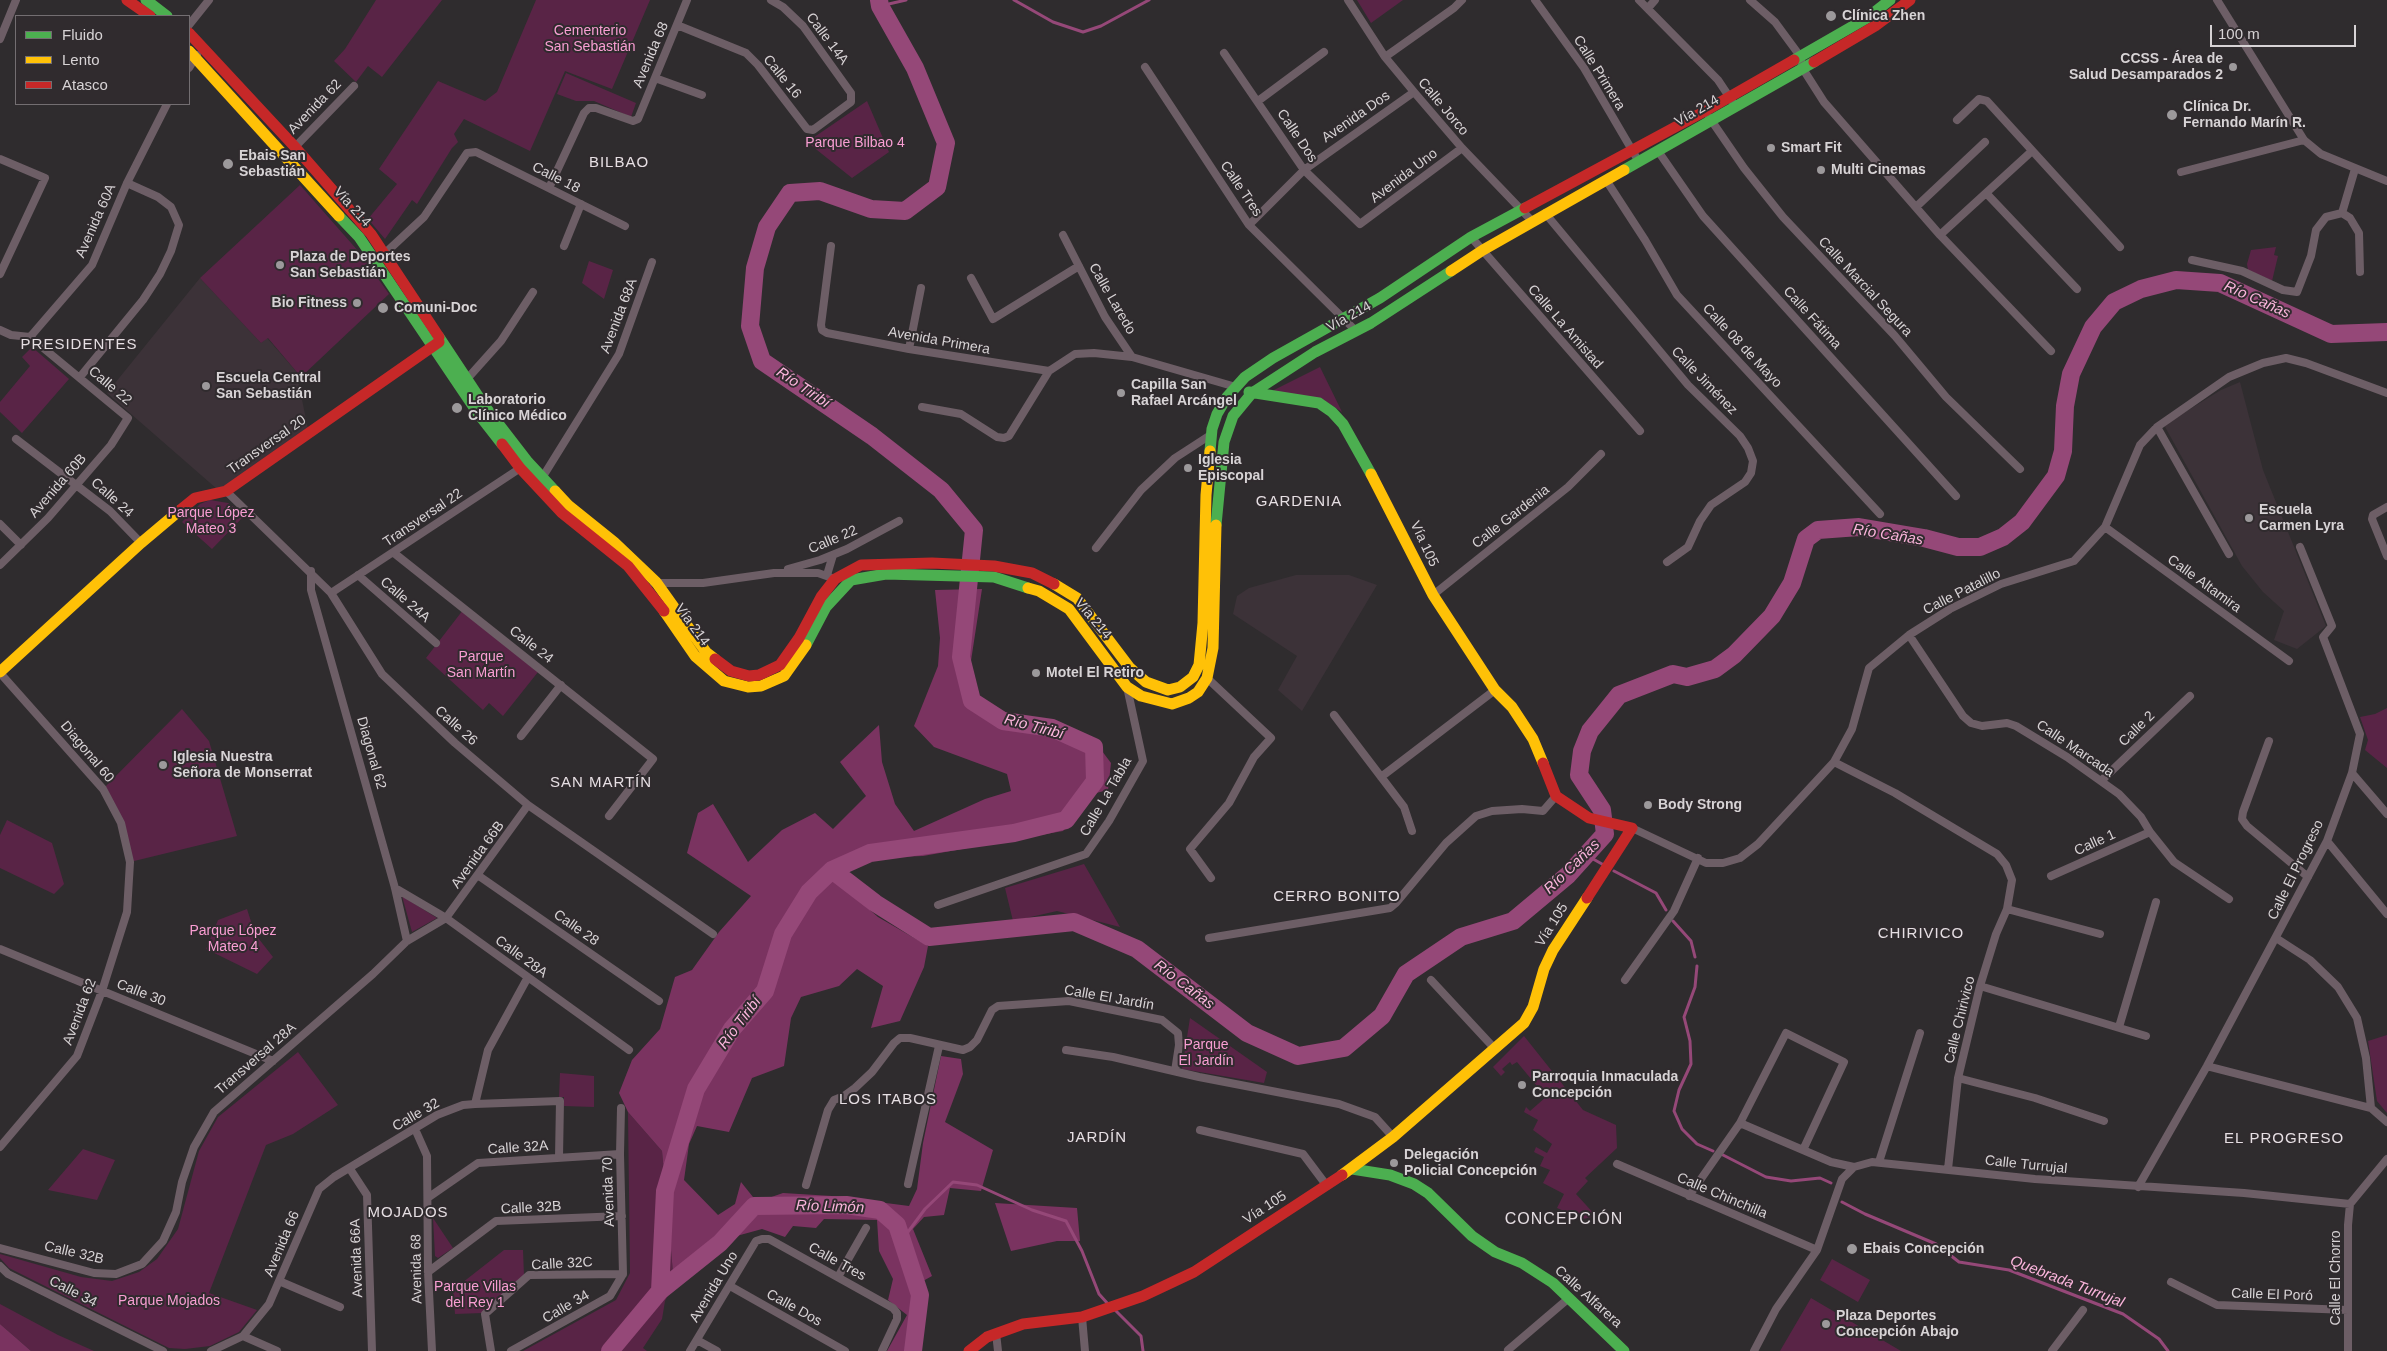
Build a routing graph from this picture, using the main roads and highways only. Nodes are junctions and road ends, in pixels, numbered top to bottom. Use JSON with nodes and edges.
{"nodes":[{"id":1,"x":127,"y":0,"type":"edge"},
{"id":2,"x":146,"y":0,"type":"edge"},
{"id":3,"x":1890,"y":0,"type":"edge"},
{"id":4,"x":1910,"y":0,"type":"edge"},
{"id":5,"x":149,"y":15,"type":"edge"},
{"id":6,"x":166,"y":15,"type":"edge"},
{"id":7,"x":190,"y":34,"type":"edge"},
{"id":8,"x":192,"y":54,"type":"edge"},
{"id":9,"x":1709,"y":115,"type":"junction"},
{"id":10,"x":1635,"y":157,"type":"junction"},
{"id":11,"x":380,"y":257,"type":"junction"},
{"id":12,"x":438,"y":344,"type":"junction"},
{"id":13,"x":1236,"y":387,"type":"junction"},
{"id":14,"x":1252,"y":393,"type":"junction"},
{"id":15,"x":524,"y":465,"type":"junction"},
{"id":16,"x":932,"y":568,"type":"junction"},
{"id":17,"x":994,"y":571,"type":"junction"},
{"id":18,"x":651,"y":585,"type":"junction"},
{"id":19,"x":0,"y":672,"type":"edge"},
{"id":20,"x":1352,"y":1169,"type":"junction"},
{"id":21,"x":969,"y":1351,"type":"edge"},
{"id":22,"x":1624,"y":1351,"type":"edge"}],
"edges":[{"from":1,"to":5,"type":"main road"},
{"from":2,"to":6,"type":"main road"},
{"from":3,"to":9,"type":"main road","name":"Vía 214"},
{"from":4,"to":9,"type":"main road","name":"Vía 214"},
{"from":7,"to":11,"type":"main road","name":"Vía 214"},
{"from":8,"to":11,"type":"main road","name":"Vía 214"},
{"from":9,"to":10,"type":"main road","name":"Vía 214"},
{"from":9,"to":10,"type":"main road","name":"Vía 214"},
{"from":10,"to":13,"type":"main road","name":"Vía 214"},
{"from":10,"to":14,"type":"main road","name":"Vía 214"},
{"from":11,"to":12,"type":"main road","name":"Vía 214"},
{"from":12,"to":15,"type":"main road","name":"Vía 214"},
{"from":12,"to":15,"type":"main road","name":"Vía 214"},
{"from":12,"to":19,"type":"main road","name":"Transversal 20"},
{"from":13,"to":14,"type":"main road","name":"Vía 105"},
{"from":13,"to":17,"type":"main road","name":"Vía 214"},
{"from":14,"to":17,"type":"main road","name":"Vía 214"},
{"from":14,"to":20,"type":"main road","name":"Vía 105"},
{"from":15,"to":18,"type":"main road","name":"Vía 214"},
{"from":15,"to":18,"type":"main road","name":"Vía 214"},
{"from":16,"to":17,"type":"main road","name":"Vía 214"},
{"from":16,"to":18,"type":"main road","name":"Vía 214"},
{"from":16,"to":18,"type":"main road","name":"Vía 214"},
{"from":20,"to":21,"type":"main road","name":"Vía 105"},
{"from":20,"to":22,"type":"main road","name":"Calle Alfarera"}]}
